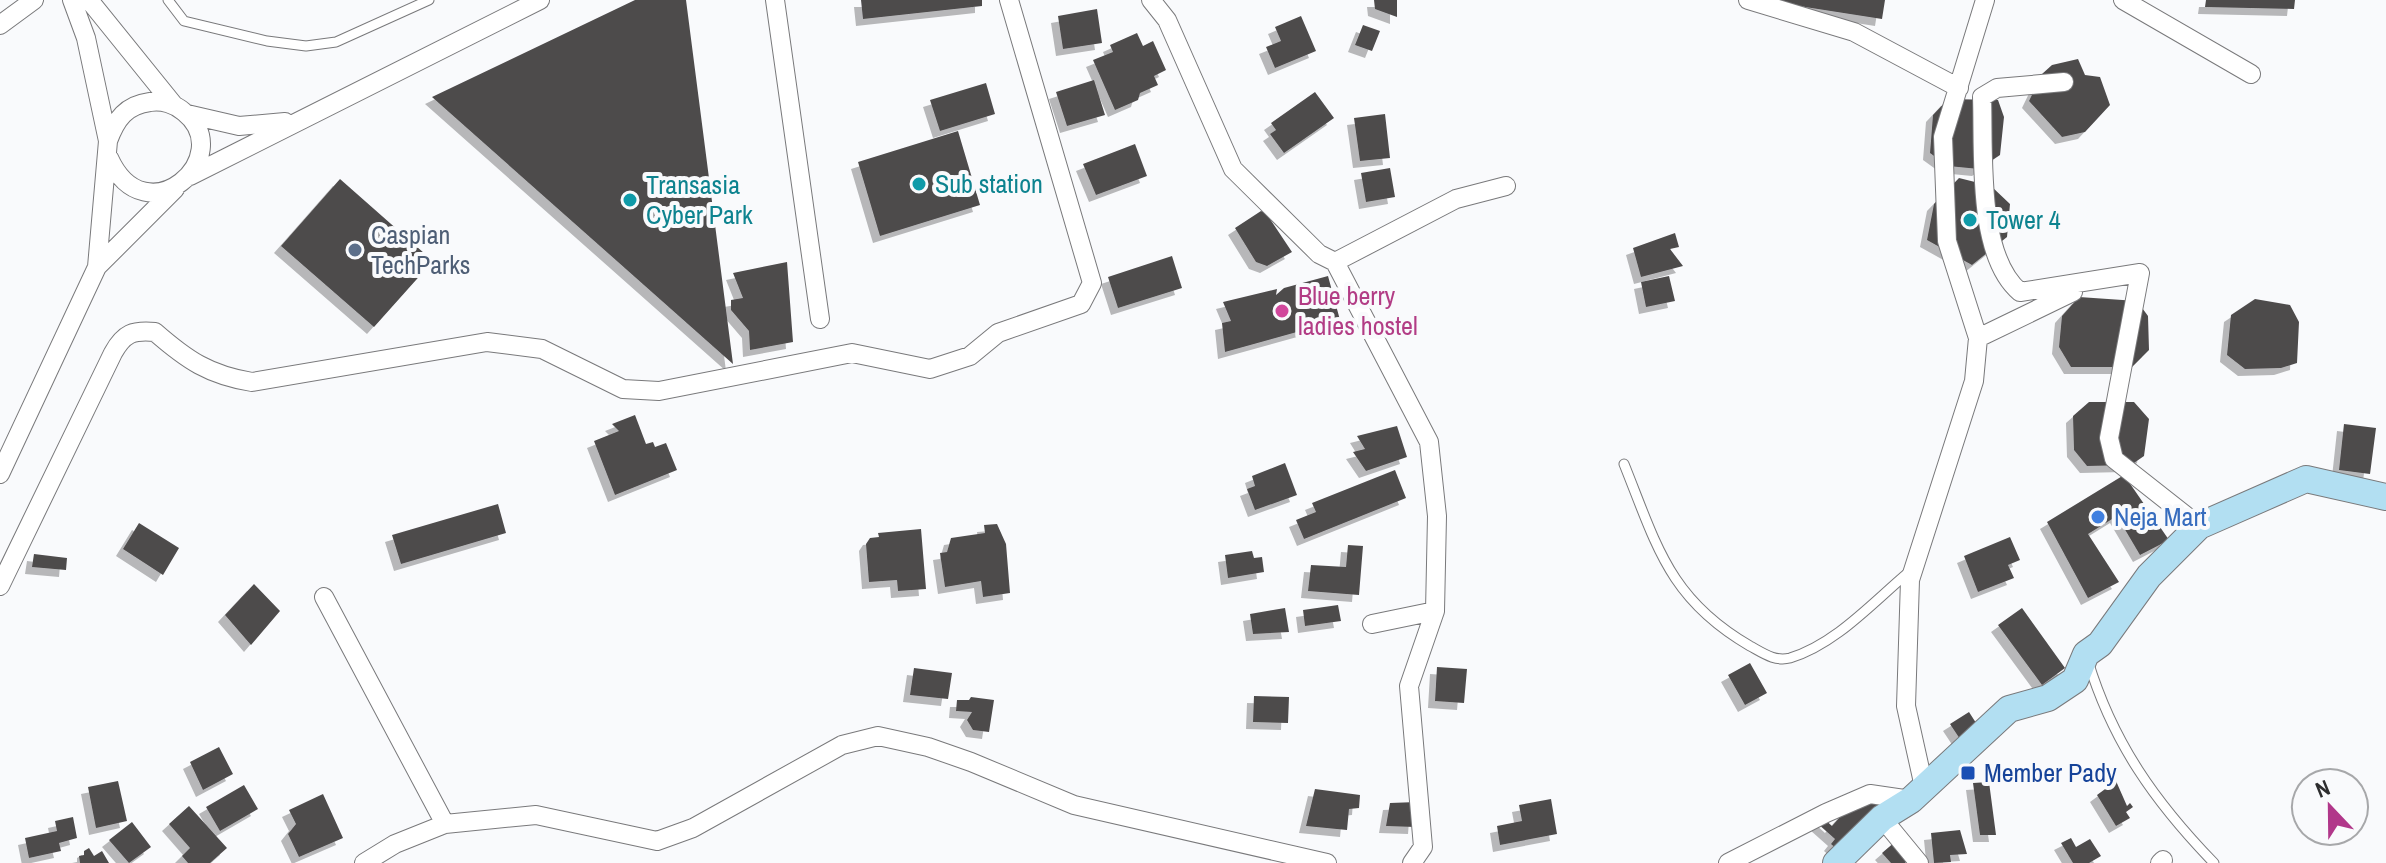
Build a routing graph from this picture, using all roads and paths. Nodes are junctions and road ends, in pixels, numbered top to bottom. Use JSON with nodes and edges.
{"nodes":[{"id":1,"x":34,"y":0,"type":"edge"},
{"id":2,"x":72,"y":0,"type":"edge"},
{"id":3,"x":89,"y":0,"type":"edge"},
{"id":4,"x":168,"y":0,"type":"edge"},
{"id":5,"x":429,"y":0,"type":"edge"},
{"id":6,"x":540,"y":0,"type":"edge"},
{"id":7,"x":775,"y":0,"type":"edge"},
{"id":8,"x":1009,"y":0,"type":"edge"},
{"id":9,"x":1151,"y":0,"type":"edge"},
{"id":10,"x":1985,"y":0,"type":"edge"},
{"id":11,"x":2123,"y":0,"type":"edge"},
{"id":12,"x":1753,"y":1,"type":"edge"},
{"id":13,"x":0,"y":25,"type":"edge"},
{"id":14,"x":2251,"y":74,"type":"dead end"},
{"id":15,"x":2064,"y":82,"type":"dead end"},
{"id":16,"x":1959,"y":88,"type":"junction"},
{"id":17,"x":180,"y":109,"type":"junction"},
{"id":18,"x":300,"y":119,"type":"junction"},
{"id":19,"x":109,"y":149,"type":"junction"},
{"id":20,"x":184,"y":182,"type":"junction"},
{"id":21,"x":1506,"y":186,"type":"dead end"},
{"id":22,"x":1335,"y":262,"type":"junction"},
{"id":23,"x":97,"y":267,"type":"junction"},
{"id":24,"x":2073,"y":292,"type":"dead end"},
{"id":25,"x":820,"y":319,"type":"dead end"},
{"id":26,"x":1978,"y":338,"type":"junction"},
{"id":27,"x":1624,"y":464,"type":"dead end"},
{"id":28,"x":0,"y":474,"type":"edge"},
{"id":29,"x":2386,"y":497,"type":"edge"},
{"id":30,"x":2199,"y":526,"type":"junction"},
{"id":31,"x":1914,"y":567,"type":"junction"},
{"id":32,"x":0,"y":586,"type":"edge"},
{"id":33,"x":324,"y":597,"type":"dead end"},
{"id":34,"x":1435,"y":611,"type":"junction"},
{"id":35,"x":1372,"y":624,"type":"dead end"},
{"id":36,"x":2086,"y":654,"type":"junction"},
{"id":37,"x":1918,"y":794,"type":"junction"},
{"id":38,"x":1882,"y":818,"type":"junction"},
{"id":39,"x":445,"y":824,"type":"junction"},
{"id":40,"x":364,"y":863,"type":"edge"},
{"id":41,"x":1327,"y":863,"type":"edge"},
{"id":42,"x":1412,"y":863,"type":"edge"},
{"id":43,"x":1728,"y":863,"type":"edge"},
{"id":44,"x":1836,"y":863,"type":"edge"},
{"id":45,"x":1919,"y":863,"type":"edge"},
{"id":46,"x":2214,"y":863,"type":"edge"}],
"edges":[{"from":1,"to":13,"type":"street"},
{"from":2,"to":19,"type":"street"},
{"from":3,"to":17,"type":"street"},
{"from":4,"to":5,"type":"lane"},
{"from":6,"to":18,"type":"street"},
{"from":7,"to":25,"type":"street"},
{"from":8,"to":32,"type":"street"},
{"from":9,"to":22,"type":"street"},
{"from":10,"to":16,"type":"street"},
{"from":11,"to":14,"type":"street"},
{"from":12,"to":16,"type":"street"},
{"from":15,"to":30,"type":"street"},
{"from":16,"to":26,"type":"street"},
{"from":17,"to":18,"type":"street"},
{"from":17,"to":19,"type":"street"},
{"from":17,"to":20,"type":"street"},
{"from":18,"to":20,"type":"street"},
{"from":19,"to":20,"type":"street"},
{"from":19,"to":23,"type":"street"},
{"from":20,"to":23,"type":"street"},
{"from":21,"to":22,"type":"street"},
{"from":22,"to":34,"type":"street"},
{"from":23,"to":28,"type":"street"},
{"from":24,"to":26,"type":"street"},
{"from":26,"to":31,"type":"street"},
{"from":27,"to":31,"type":"lane"},
{"from":29,"to":30,"type":"main road"},
{"from":30,"to":36,"type":"main road"},
{"from":31,"to":37,"type":"street"},
{"from":33,"to":39,"type":"street"},
{"from":34,"to":35,"type":"street"},
{"from":34,"to":42,"type":"street"},
{"from":36,"to":37,"type":"main road"},
{"from":36,"to":46,"type":"lane"},
{"from":37,"to":38,"type":"main road"},
{"from":37,"to":43,"type":"street"},
{"from":38,"to":44,"type":"main road"},
{"from":38,"to":45,"type":"street"},
{"from":39,"to":40,"type":"street"},
{"from":39,"to":41,"type":"street"}]}
